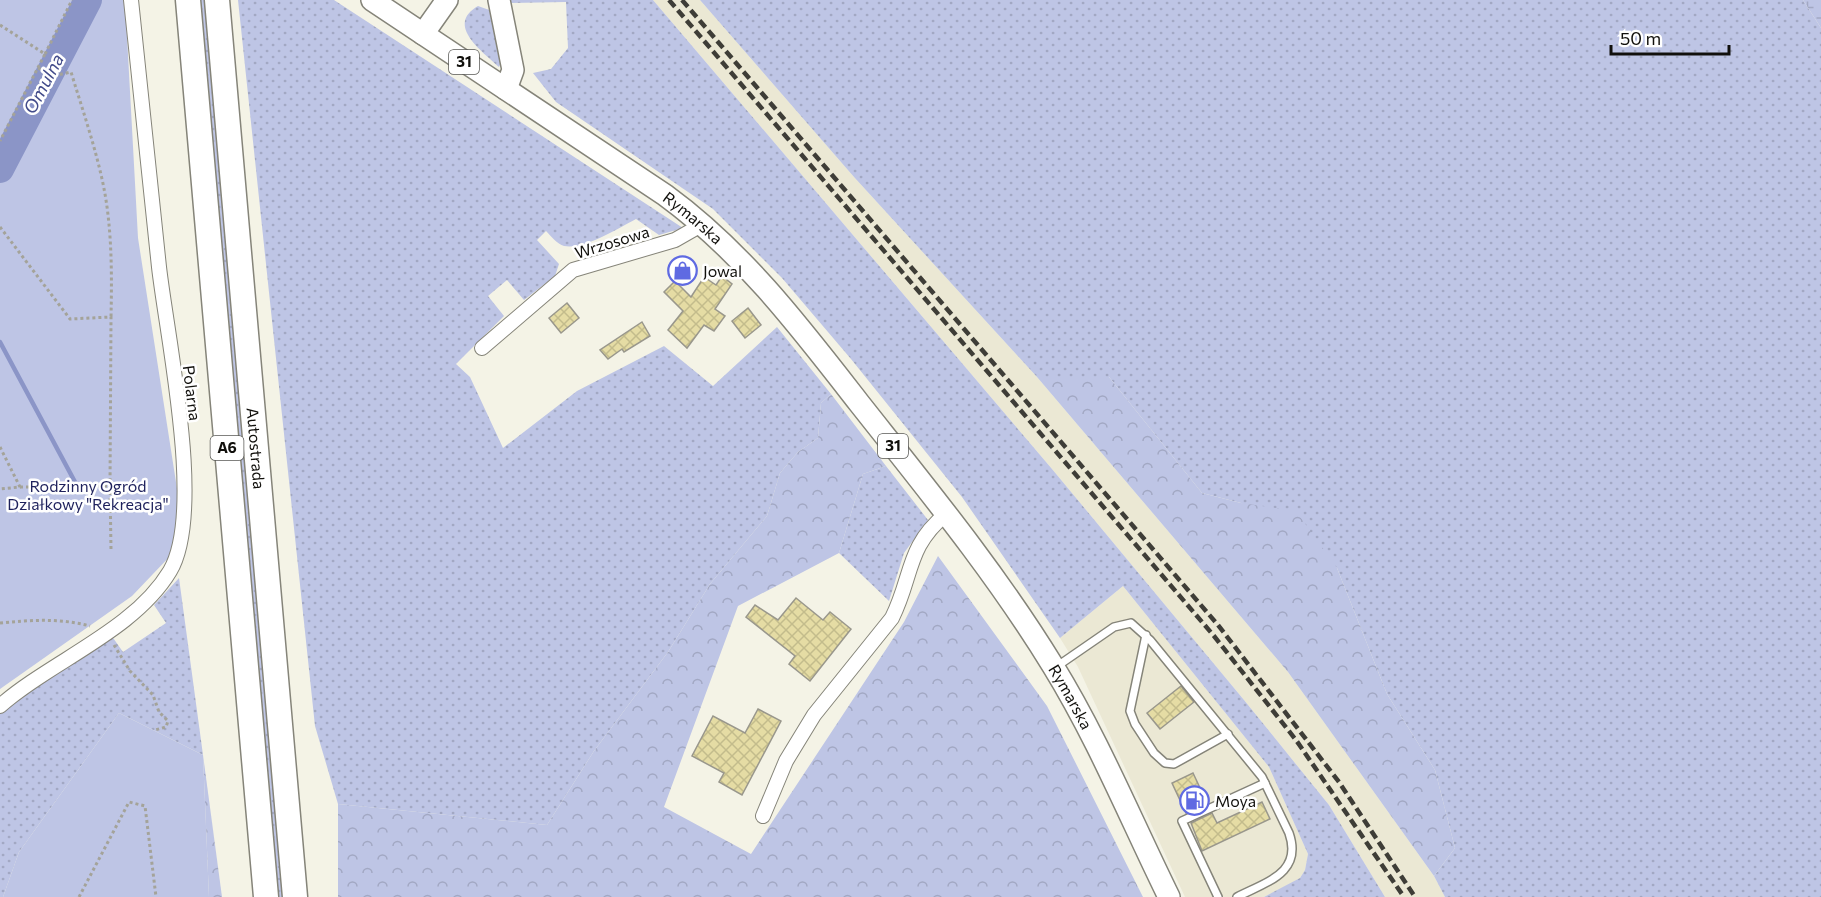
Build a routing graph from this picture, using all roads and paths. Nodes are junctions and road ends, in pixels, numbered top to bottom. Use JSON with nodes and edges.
{"nodes":[{"id":1,"x":72,"y":0,"type":"edge"},
{"id":2,"x":131,"y":0,"type":"edge"},
{"id":3,"x":188,"y":0,"type":"edge"},
{"id":4,"x":217,"y":0,"type":"edge"},
{"id":5,"x":372,"y":0,"type":"edge"},
{"id":6,"x":447,"y":0,"type":"edge"},
{"id":7,"x":499,"y":0,"type":"edge"},
{"id":8,"x":0,"y":25,"type":"edge"},
{"id":9,"x":423,"y":34,"type":"junction"},
{"id":10,"x":45,"y":54,"type":"junction"},
{"id":11,"x":39,"y":68,"type":"junction"},
{"id":12,"x":506,"y":89,"type":"junction"},
{"id":13,"x":0,"y":141,"type":"edge"},
{"id":14,"x":703,"y":225,"type":"junction"},
{"id":15,"x":0,"y":227,"type":"edge"},
{"id":16,"x":111,"y":317,"type":"junction"},
{"id":17,"x":483,"y":348,"type":"dead end"},
{"id":18,"x":0,"y":447,"type":"edge"},
{"id":19,"x":110,"y":486,"type":"junction"},
{"id":20,"x":20,"y":487,"type":"junction"},
{"id":21,"x":0,"y":489,"type":"edge"},
{"id":22,"x":946,"y":514,"type":"junction"},
{"id":23,"x":111,"y":549,"type":"dead end"},
{"id":24,"x":0,"y":623,"type":"edge"},
{"id":25,"x":108,"y":631,"type":"junction"},
{"id":26,"x":1146,"y":635,"type":"junction"},
{"id":27,"x":1054,"y":668,"type":"junction"},
{"id":28,"x":0,"y":706,"type":"edge"},
{"id":29,"x":155,"y":730,"type":"dead end"},
{"id":30,"x":1228,"y":734,"type":"junction"},
{"id":31,"x":1265,"y":783,"type":"junction"},
{"id":32,"x":763,"y":816,"type":"dead end"},
{"id":33,"x":79,"y":897,"type":"edge"},
{"id":34,"x":156,"y":897,"type":"edge"},
{"id":35,"x":266,"y":897,"type":"edge"},
{"id":36,"x":295,"y":897,"type":"edge"},
{"id":37,"x":1169,"y":897,"type":"edge"},
{"id":38,"x":1218,"y":897,"type":"edge"},
{"id":39,"x":1237,"y":897,"type":"edge"}],
"edges":[{"from":1,"to":10,"type":"path"},
{"from":2,"to":25,"type":"street","name":"Polarna"},
{"from":3,"to":35,"type":"highway","name":"Autostrada","number":"A6"},
{"from":4,"to":36,"type":"highway","name":"Autostrada","number":"A6"},
{"from":5,"to":9,"type":"main road","name":"Rymarska","number":"31"},
{"from":6,"to":9,"type":"main road"},
{"from":7,"to":12,"type":"main road"},
{"from":8,"to":10,"type":"path"},
{"from":9,"to":12,"type":"main road","name":"Rymarska","number":"31"},
{"from":10,"to":11,"type":"path"},
{"from":11,"to":13,"type":"path"},
{"from":11,"to":16,"type":"path"},
{"from":12,"to":14,"type":"main road","name":"Rymarska","number":"31"},
{"from":14,"to":17,"type":"street","name":"Wrzosowa"},
{"from":14,"to":22,"type":"main road","name":"Rymarska","number":"31"},
{"from":15,"to":16,"type":"path"},
{"from":16,"to":19,"type":"path"},
{"from":18,"to":20,"type":"path"},
{"from":19,"to":20,"type":"path"},
{"from":19,"to":23,"type":"path"},
{"from":20,"to":21,"type":"path"},
{"from":22,"to":27,"type":"main road","name":"Rymarska","number":"31"},
{"from":22,"to":32,"type":"street"},
{"from":24,"to":25,"type":"path"},
{"from":25,"to":28,"type":"street","name":"Polarna"},
{"from":25,"to":29,"type":"path"},
{"from":26,"to":27,"type":"lane"},
{"from":26,"to":30,"type":"lane"},
{"from":26,"to":30,"type":"lane"},
{"from":27,"to":37,"type":"main road","name":"Rymarska","number":"31"},
{"from":30,"to":31,"type":"lane"},
{"from":31,"to":38,"type":"lane"},
{"from":31,"to":39,"type":"lane"},
{"from":33,"to":34,"type":"path"}]}
